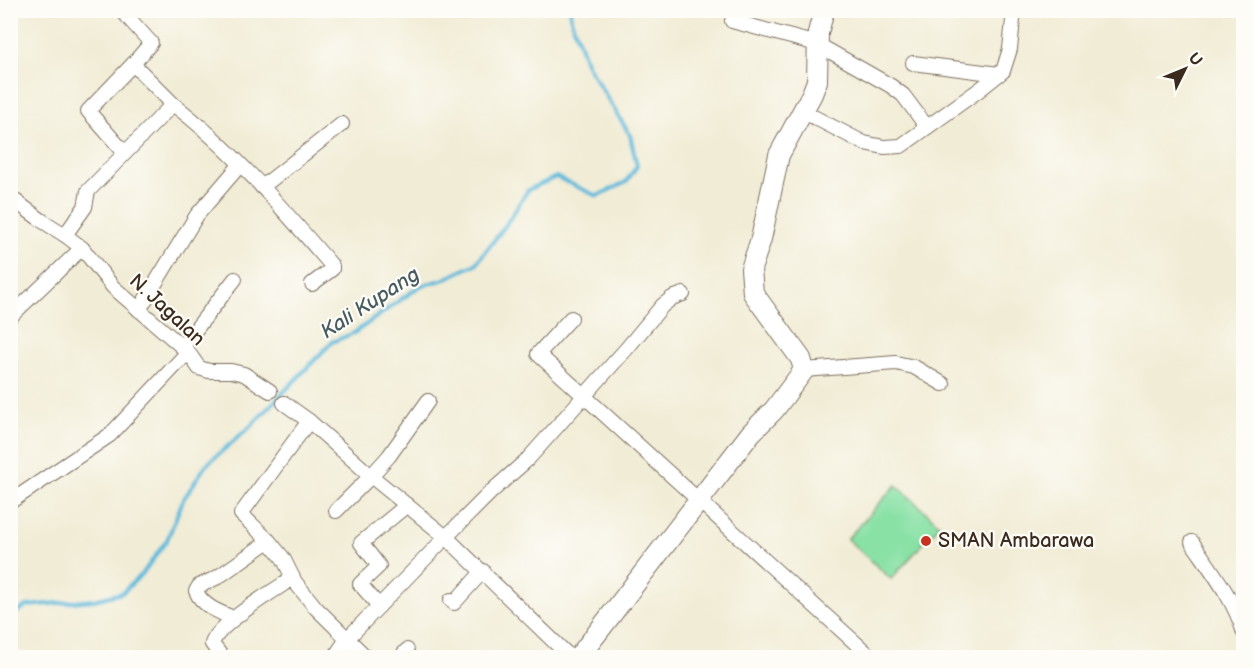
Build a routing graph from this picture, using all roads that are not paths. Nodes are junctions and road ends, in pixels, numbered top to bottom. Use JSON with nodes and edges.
{"nodes":[{"id":1,"x":824,"y":10,"type":"edge"},
{"id":2,"x":1014,"y":10,"type":"edge"},
{"id":3,"x":125,"y":14,"type":"dead end"},
{"id":4,"x":732,"y":21,"type":"dead end"},
{"id":5,"x":817,"y":44,"type":"junction"},
{"id":6,"x":914,"y":63,"type":"dead end"},
{"id":7,"x":133,"y":64,"type":"junction"},
{"id":8,"x":999,"y":74,"type":"junction"},
{"id":9,"x":172,"y":104,"type":"junction"},
{"id":10,"x":802,"y":111,"type":"junction"},
{"id":11,"x":342,"y":124,"type":"dead end"},
{"id":12,"x":927,"y":127,"type":"junction"},
{"id":13,"x":124,"y":152,"type":"junction"},
{"id":14,"x":240,"y":165,"type":"junction"},
{"id":15,"x":262,"y":187,"type":"junction"},
{"id":16,"x":10,"y":197,"type":"edge"},
{"id":17,"x":65,"y":235,"type":"junction"},
{"id":18,"x":82,"y":248,"type":"junction"},
{"id":19,"x":235,"y":279,"type":"dead end"},
{"id":20,"x":312,"y":284,"type":"dead end"},
{"id":21,"x":683,"y":294,"type":"dead end"},
{"id":22,"x":139,"y":310,"type":"junction"},
{"id":23,"x":10,"y":317,"type":"edge"},
{"id":24,"x":571,"y":318,"type":"dead end"},
{"id":25,"x":185,"y":349,"type":"junction"},
{"id":26,"x":804,"y":370,"type":"junction"},
{"id":27,"x":943,"y":384,"type":"dead end"},
{"id":28,"x":270,"y":391,"type":"dead end"},
{"id":29,"x":584,"y":396,"type":"junction"},
{"id":30,"x":428,"y":401,"type":"dead end"},
{"id":31,"x":284,"y":403,"type":"dead end"},
{"id":32,"x":309,"y":421,"type":"junction"},
{"id":33,"x":371,"y":476,"type":"junction"},
{"id":34,"x":699,"y":500,"type":"junction"},
{"id":35,"x":10,"y":502,"type":"edge"},
{"id":36,"x":407,"y":505,"type":"junction"},
{"id":37,"x":336,"y":511,"type":"dead end"},
{"id":38,"x":446,"y":537,"type":"junction"},
{"id":39,"x":269,"y":541,"type":"junction"},
{"id":40,"x":1192,"y":542,"type":"dead end"},
{"id":41,"x":483,"y":572,"type":"junction"},
{"id":42,"x":293,"y":578,"type":"junction"},
{"id":43,"x":451,"y":600,"type":"dead end"},
{"id":44,"x":379,"y":606,"type":"junction"},
{"id":45,"x":234,"y":618,"type":"junction"},
{"id":46,"x":1244,"y":633,"type":"edge"},
{"id":47,"x":347,"y":639,"type":"junction"},
{"id":48,"x":223,"y":657,"type":"edge"},
{"id":49,"x":334,"y":657,"type":"edge"},
{"id":50,"x":367,"y":657,"type":"edge"},
{"id":51,"x":578,"y":657,"type":"edge"},
{"id":52,"x":872,"y":657,"type":"edge"}],
"edges":[{"from":1,"to":5,"type":"street"},
{"from":2,"to":8,"type":"street"},
{"from":3,"to":7,"type":"street"},
{"from":4,"to":5,"type":"street"},
{"from":5,"to":10,"type":"street"},
{"from":5,"to":12,"type":"street"},
{"from":6,"to":8,"type":"street"},
{"from":7,"to":9,"type":"street"},
{"from":7,"to":13,"type":"street"},
{"from":8,"to":12,"type":"street"},
{"from":9,"to":13,"type":"street"},
{"from":9,"to":14,"type":"street"},
{"from":10,"to":12,"type":"street"},
{"from":10,"to":26,"type":"street"},
{"from":11,"to":15,"type":"street"},
{"from":13,"to":17,"type":"street"},
{"from":14,"to":15,"type":"street"},
{"from":14,"to":22,"type":"street"},
{"from":15,"to":20,"type":"street"},
{"from":16,"to":17,"type":"street","name":"N. Jagalan"},
{"from":17,"to":18,"type":"street","name":"N. Jagalan"},
{"from":18,"to":22,"type":"street","name":"N. Jagalan"},
{"from":18,"to":23,"type":"street"},
{"from":19,"to":25,"type":"street"},
{"from":21,"to":29,"type":"street"},
{"from":22,"to":25,"type":"street","name":"N. Jagalan"},
{"from":24,"to":29,"type":"street"},
{"from":25,"to":28,"type":"street","name":"N. Jagalan"},
{"from":25,"to":35,"type":"street"},
{"from":26,"to":27,"type":"street"},
{"from":26,"to":34,"type":"street"},
{"from":29,"to":34,"type":"street"},
{"from":29,"to":38,"type":"street"},
{"from":30,"to":33,"type":"street"},
{"from":31,"to":32,"type":"street"},
{"from":32,"to":33,"type":"street"},
{"from":32,"to":39,"type":"street"},
{"from":33,"to":36,"type":"street"},
{"from":33,"to":37,"type":"street"},
{"from":34,"to":51,"type":"street"},
{"from":34,"to":52,"type":"street"},
{"from":36,"to":38,"type":"street"},
{"from":36,"to":44,"type":"street"},
{"from":38,"to":41,"type":"street"},
{"from":38,"to":44,"type":"street"},
{"from":39,"to":42,"type":"street"},
{"from":39,"to":45,"type":"street"},
{"from":40,"to":46,"type":"street"},
{"from":41,"to":43,"type":"street"},
{"from":41,"to":51,"type":"street"},
{"from":42,"to":45,"type":"street"},
{"from":42,"to":47,"type":"street"},
{"from":44,"to":47,"type":"street"},
{"from":45,"to":48,"type":"street"},
{"from":47,"to":49,"type":"street"},
{"from":47,"to":50,"type":"street"}]}
